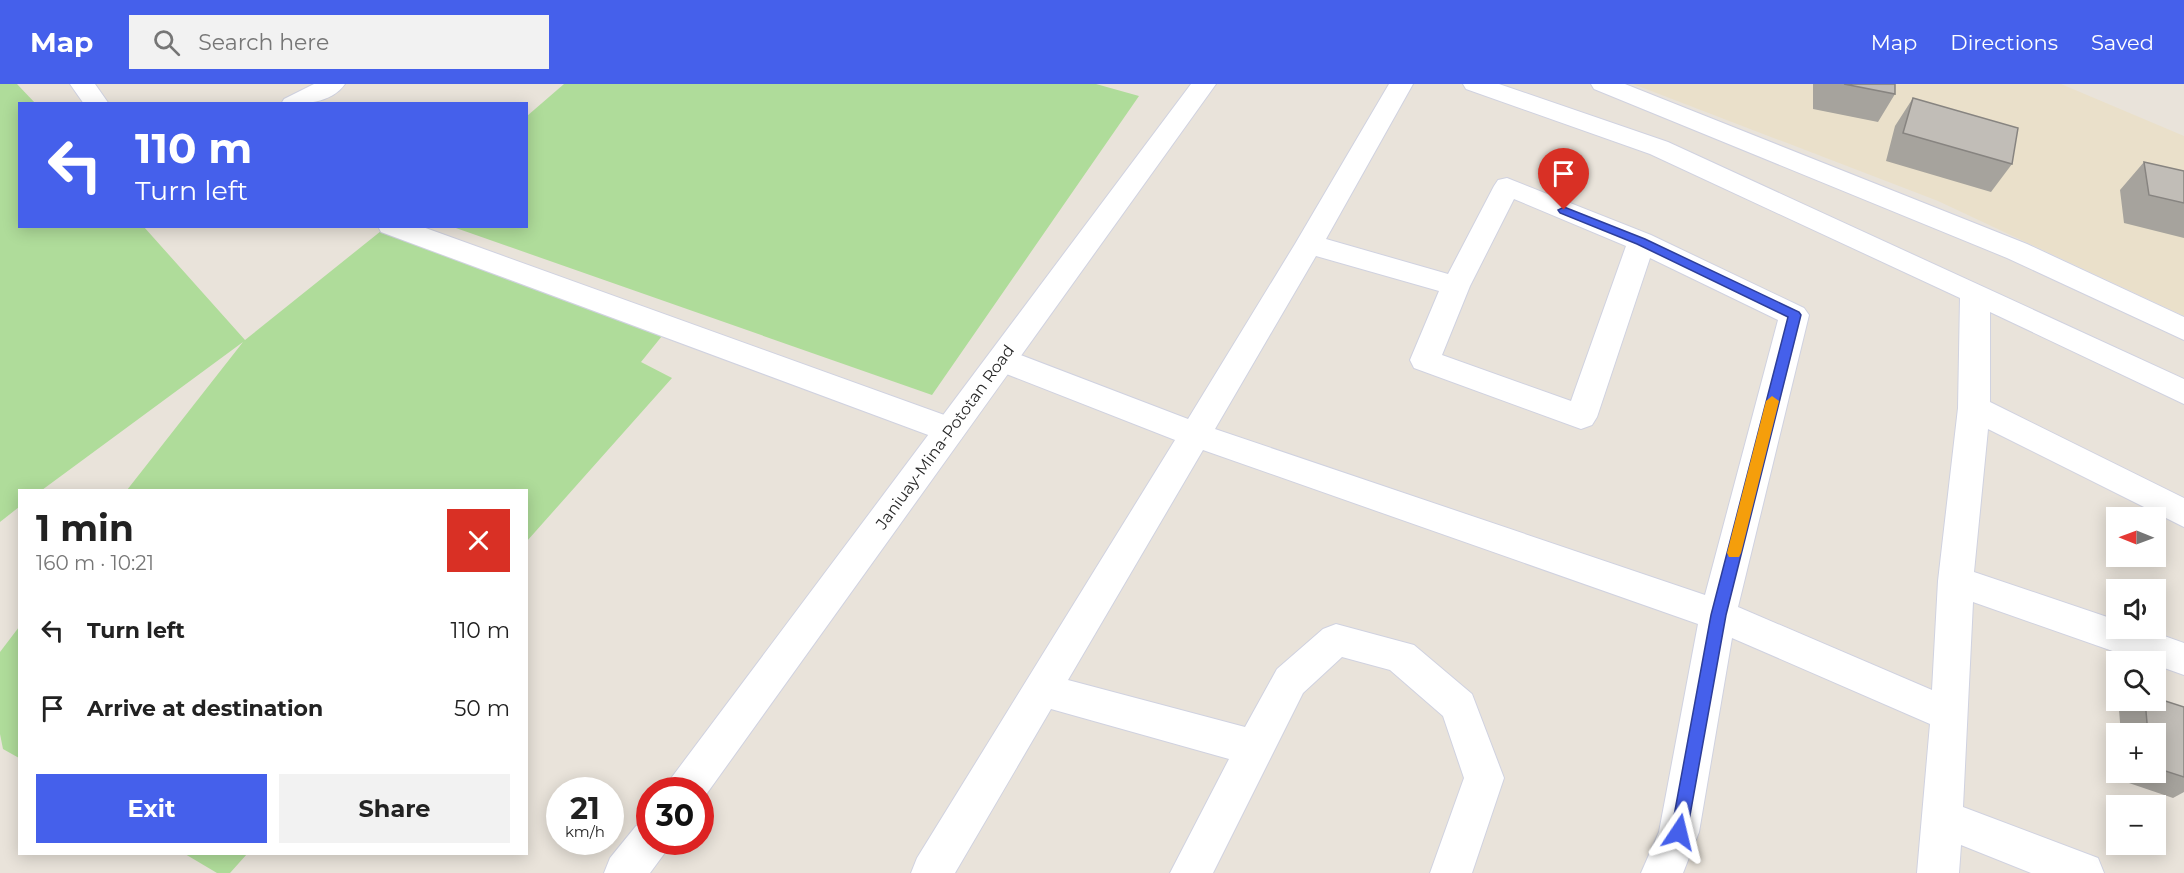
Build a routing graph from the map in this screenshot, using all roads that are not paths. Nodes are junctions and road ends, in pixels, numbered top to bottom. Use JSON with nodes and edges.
{"nodes":[{"id":1,"x":82,"y":84,"type":"edge"},
{"id":2,"x":333,"y":84,"type":"edge"},
{"id":3,"x":1204,"y":84,"type":"edge"},
{"id":4,"x":1401,"y":84,"type":"edge"},
{"id":5,"x":1475,"y":84,"type":"edge"},
{"id":6,"x":1603,"y":84,"type":"edge"},
{"id":7,"x":96,"y":102,"type":"edge"},
{"id":8,"x":297,"y":102,"type":"edge"},
{"id":9,"x":396,"y":228,"type":"edge"},
{"id":10,"x":1641,"y":242,"type":"junction"},
{"id":11,"x":1309,"y":244,"type":"junction"},
{"id":12,"x":1456,"y":286,"type":"junction"},
{"id":13,"x":1975,"y":292,"type":"junction"},
{"id":14,"x":2184,"y":329,"type":"edge"},
{"id":15,"x":1002,"y":360,"type":"junction"},
{"id":16,"x":2184,"y":392,"type":"edge"},
{"id":17,"x":1974,"y":408,"type":"junction"},
{"id":18,"x":950,"y":430,"type":"junction"},
{"id":19,"x":1194,"y":434,"type":"junction"},
{"id":20,"x":2184,"y":513,"type":"edge"},
{"id":21,"x":1956,"y":581,"type":"junction"},
{"id":22,"x":1718,"y":615,"type":"junction"},
{"id":23,"x":2184,"y":659,"type":"edge"},
{"id":24,"x":1041,"y":689,"type":"junction"},
{"id":25,"x":1950,"y":716,"type":"junction"},
{"id":26,"x":1255,"y":748,"type":"junction"},
{"id":27,"x":696,"y":777,"type":"edge"},
{"id":28,"x":1941,"y":818,"type":"junction"},
{"id":29,"x":639,"y":855,"type":"edge"},
{"id":30,"x":626,"y":873,"type":"edge"},
{"id":31,"x":932,"y":873,"type":"edge"},
{"id":32,"x":1191,"y":873,"type":"edge"},
{"id":33,"x":1451,"y":873,"type":"edge"},
{"id":34,"x":1662,"y":873,"type":"edge"},
{"id":35,"x":1938,"y":873,"type":"edge"},
{"id":36,"x":2083,"y":873,"type":"edge"}],
"edges":[{"from":1,"to":7,"type":"street"},
{"from":2,"to":8,"type":"street"},
{"from":3,"to":15,"type":"street","name":"Janiuay-Mina-Pototan Road"},
{"from":4,"to":11,"type":"street"},
{"from":5,"to":13,"type":"street"},
{"from":6,"to":14,"type":"street"},
{"from":9,"to":18,"type":"street"},
{"from":10,"to":12,"type":"street"},
{"from":10,"to":12,"type":"street"},
{"from":10,"to":22,"type":"street"},
{"from":11,"to":12,"type":"street"},
{"from":11,"to":19,"type":"street"},
{"from":13,"to":16,"type":"street"},
{"from":13,"to":17,"type":"street"},
{"from":15,"to":18,"type":"street","name":"Janiuay-Mina-Pototan Road"},
{"from":15,"to":19,"type":"street"},
{"from":17,"to":20,"type":"street"},
{"from":17,"to":21,"type":"street"},
{"from":18,"to":27,"type":"street","name":"Janiuay-Mina-Pototan Road"},
{"from":19,"to":22,"type":"street"},
{"from":19,"to":24,"type":"street"},
{"from":21,"to":23,"type":"street"},
{"from":21,"to":25,"type":"street"},
{"from":22,"to":25,"type":"street"},
{"from":22,"to":34,"type":"street"},
{"from":24,"to":26,"type":"street"},
{"from":24,"to":31,"type":"street"},
{"from":25,"to":28,"type":"street"},
{"from":26,"to":32,"type":"street"},
{"from":26,"to":33,"type":"street"},
{"from":28,"to":35,"type":"street"},
{"from":28,"to":36,"type":"street"},
{"from":29,"to":30,"type":"street"}]}
